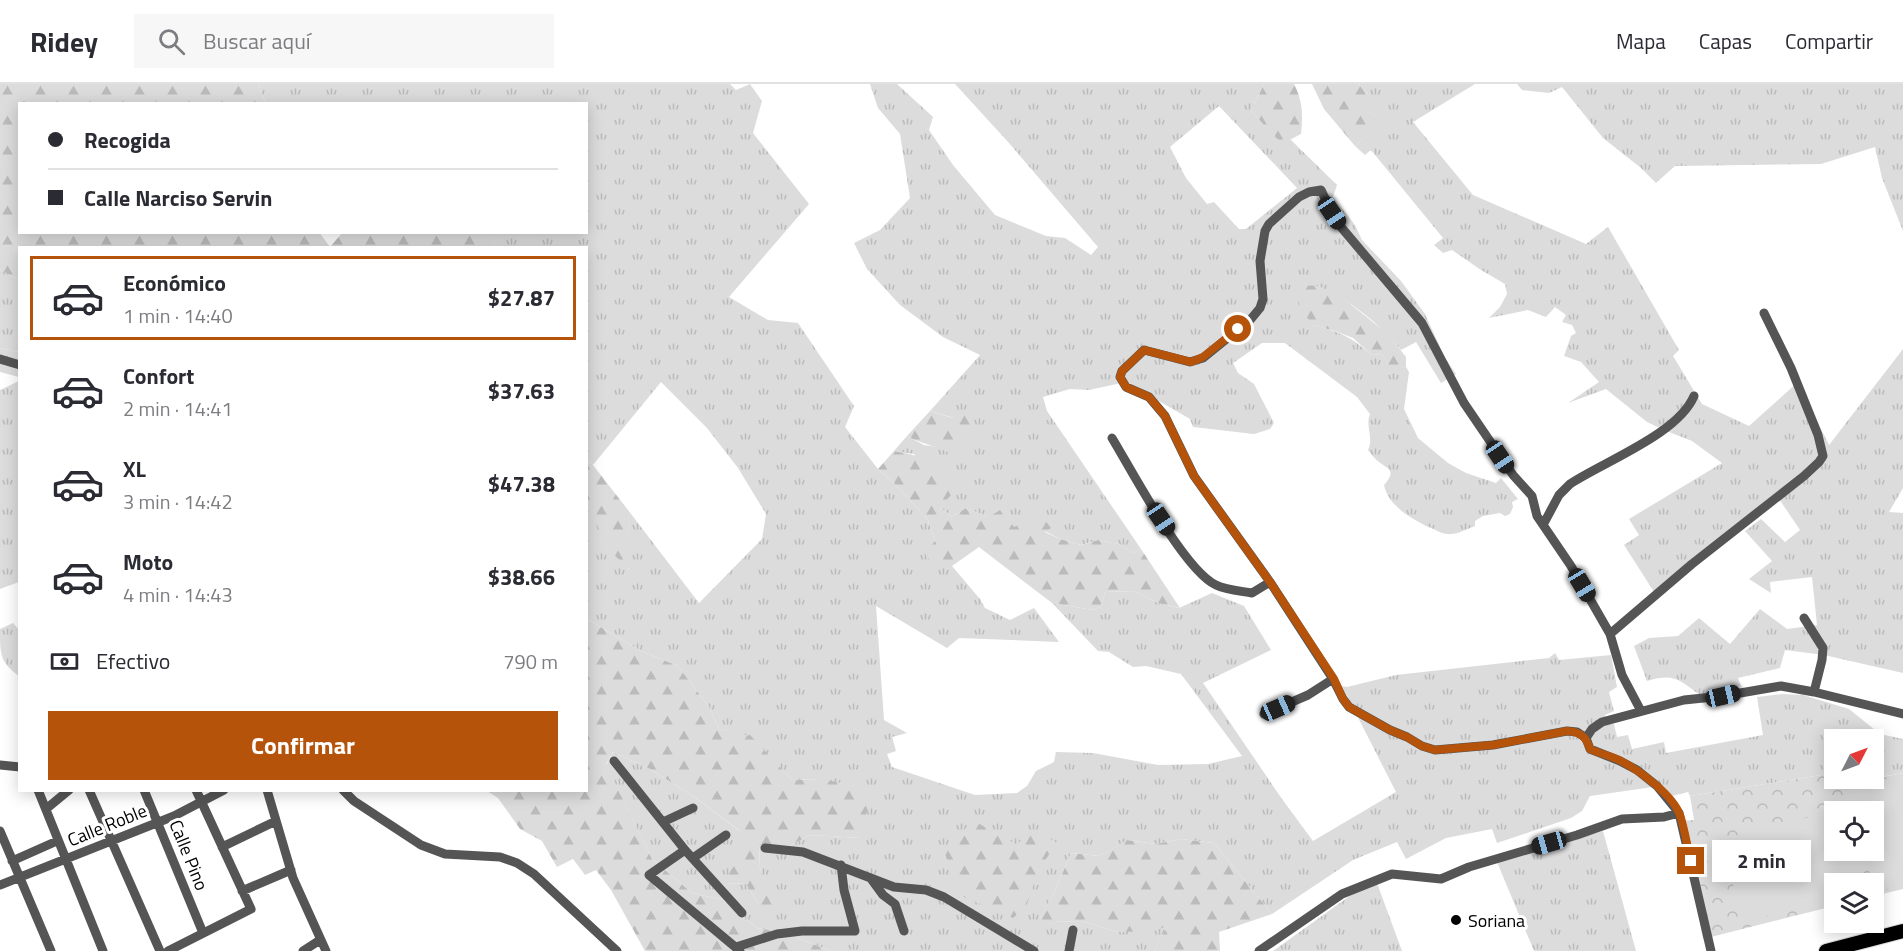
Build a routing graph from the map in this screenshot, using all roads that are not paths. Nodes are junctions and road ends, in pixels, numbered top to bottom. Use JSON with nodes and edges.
{"nodes":[{"id":1,"x":1764,"y":313,"type":"dead end"},
{"id":2,"x":0,"y":359,"type":"edge"},
{"id":3,"x":18,"y":364,"type":"edge"},
{"id":4,"x":1694,"y":396,"type":"dead end"},
{"id":5,"x":1112,"y":438,"type":"dead end"},
{"id":6,"x":1543,"y":525,"type":"junction"},
{"id":7,"x":1270,"y":582,"type":"junction"},
{"id":8,"x":1804,"y":618,"type":"dead end"},
{"id":9,"x":1610,"y":634,"type":"junction"},
{"id":10,"x":1334,"y":679,"type":"junction"},
{"id":11,"x":1814,"y":692,"type":"junction"},
{"id":12,"x":1641,"y":711,"type":"junction"},
{"id":13,"x":1264,"y":714,"type":"dead end"},
{"id":14,"x":1903,"y":714,"type":"edge"},
{"id":15,"x":1586,"y":738,"type":"junction"},
{"id":16,"x":614,"y":761,"type":"dead end"},
{"id":17,"x":0,"y":765,"type":"edge"},
{"id":18,"x":18,"y":767,"type":"edge"},
{"id":19,"x":39,"y":792,"type":"edge"},
{"id":20,"x":67,"y":792,"type":"edge"},
{"id":21,"x":90,"y":792,"type":"edge"},
{"id":22,"x":145,"y":792,"type":"edge"},
{"id":23,"x":197,"y":792,"type":"edge"},
{"id":24,"x":220,"y":792,"type":"edge"},
{"id":25,"x":268,"y":792,"type":"edge"},
{"id":26,"x":345,"y":792,"type":"edge"},
{"id":27,"x":201,"y":802,"type":"junction"},
{"id":28,"x":693,"y":808,"type":"dead end"},
{"id":29,"x":46,"y":809,"type":"junction"},
{"id":30,"x":1679,"y":813,"type":"junction"},
{"id":31,"x":276,"y":821,"type":"junction"},
{"id":32,"x":158,"y":822,"type":"junction"},
{"id":33,"x":663,"y":822,"type":"junction"},
{"id":34,"x":0,"y":831,"type":"edge"},
{"id":35,"x":726,"y":835,"type":"dead end"},
{"id":36,"x":112,"y":840,"type":"junction"},
{"id":37,"x":57,"y":841,"type":"junction"},
{"id":38,"x":222,"y":847,"type":"junction"},
{"id":39,"x":765,"y":848,"type":"dead end"},
{"id":40,"x":685,"y":850,"type":"junction"},
{"id":41,"x":693,"y":858,"type":"junction"},
{"id":42,"x":65,"y":860,"type":"junction"},
{"id":43,"x":12,"y":861,"type":"junction"},
{"id":44,"x":841,"y":865,"type":"junction"},
{"id":45,"x":291,"y":870,"type":"junction"},
{"id":46,"x":19,"y":877,"type":"junction"},
{"id":47,"x":872,"y":880,"type":"junction"},
{"id":48,"x":0,"y":885,"type":"edge"},
{"id":49,"x":242,"y":891,"type":"junction"},
{"id":50,"x":742,"y":913,"type":"dead end"},
{"id":51,"x":1073,"y":930,"type":"dead end"},
{"id":52,"x":904,"y":931,"type":"dead end"},
{"id":53,"x":1903,"y":931,"type":"edge"},
{"id":54,"x":203,"y":933,"type":"junction"},
{"id":55,"x":320,"y":940,"type":"junction"},
{"id":56,"x":1858,"y":947,"type":"edge"},
{"id":57,"x":738,"y":949,"type":"edge"},
{"id":58,"x":51,"y":951,"type":"edge"},
{"id":59,"x":103,"y":951,"type":"edge"},
{"id":60,"x":159,"y":951,"type":"edge"},
{"id":61,"x":168,"y":951,"type":"edge"},
{"id":62,"x":303,"y":951,"type":"edge"},
{"id":63,"x":326,"y":951,"type":"edge"},
{"id":64,"x":617,"y":951,"type":"edge"},
{"id":65,"x":1034,"y":951,"type":"edge"},
{"id":66,"x":1069,"y":951,"type":"edge"},
{"id":67,"x":1258,"y":951,"type":"edge"},
{"id":68,"x":1711,"y":951,"type":"edge"},
{"id":69,"x":1826,"y":951,"type":"edge"}],
"edges":[{"from":1,"to":9,"type":"street"},
{"from":2,"to":3,"type":"street"},
{"from":4,"to":6,"type":"street"},
{"from":5,"to":7,"type":"street"},
{"from":6,"to":7,"type":"street"},
{"from":6,"to":9,"type":"street"},
{"from":7,"to":10,"type":"street"},
{"from":8,"to":11,"type":"street"},
{"from":9,"to":12,"type":"street"},
{"from":10,"to":13,"type":"street"},
{"from":10,"to":15,"type":"street"},
{"from":11,"to":12,"type":"street"},
{"from":11,"to":14,"type":"street"},
{"from":12,"to":15,"type":"street"},
{"from":15,"to":30,"type":"street"},
{"from":16,"to":33,"type":"street"},
{"from":17,"to":18,"type":"street"},
{"from":19,"to":29,"type":"street"},
{"from":20,"to":29,"type":"street"},
{"from":21,"to":36,"type":"street"},
{"from":22,"to":32,"type":"street","name":"Calle Pino"},
{"from":23,"to":27,"type":"street"},
{"from":24,"to":27,"type":"street","name":"Calle Roble"},
{"from":25,"to":31,"type":"street"},
{"from":26,"to":64,"type":"street"},
{"from":27,"to":32,"type":"street","name":"Calle Roble"},
{"from":27,"to":38,"type":"street"},
{"from":28,"to":33,"type":"street"},
{"from":29,"to":37,"type":"street"},
{"from":30,"to":67,"type":"street"},
{"from":30,"to":68,"type":"street"},
{"from":31,"to":38,"type":"street"},
{"from":31,"to":45,"type":"street"},
{"from":32,"to":36,"type":"street","name":"Calle Roble"},
{"from":32,"to":54,"type":"street","name":"Calle Pino"},
{"from":33,"to":40,"type":"street"},
{"from":34,"to":43,"type":"street"},
{"from":35,"to":41,"type":"street"},
{"from":36,"to":42,"type":"street","name":"Calle Roble"},
{"from":36,"to":60,"type":"street"},
{"from":37,"to":42,"type":"street"},
{"from":37,"to":43,"type":"street"},
{"from":38,"to":49,"type":"street"},
{"from":39,"to":44,"type":"street"},
{"from":40,"to":41,"type":"street"},
{"from":40,"to":57,"type":"street"},
{"from":41,"to":50,"type":"street"},
{"from":42,"to":46,"type":"street","name":"Calle Roble"},
{"from":42,"to":59,"type":"street"},
{"from":43,"to":46,"type":"street"},
{"from":44,"to":47,"type":"street"},
{"from":44,"to":57,"type":"street"},
{"from":45,"to":49,"type":"street"},
{"from":45,"to":55,"type":"street"},
{"from":46,"to":48,"type":"street","name":"Calle Roble"},
{"from":46,"to":58,"type":"street"},
{"from":47,"to":52,"type":"street"},
{"from":47,"to":65,"type":"street"},
{"from":49,"to":54,"type":"street"},
{"from":51,"to":66,"type":"street"},
{"from":53,"to":56,"type":"main road"},
{"from":54,"to":61,"type":"street"},
{"from":55,"to":62,"type":"street"},
{"from":55,"to":63,"type":"street"},
{"from":56,"to":69,"type":"main road"}]}
